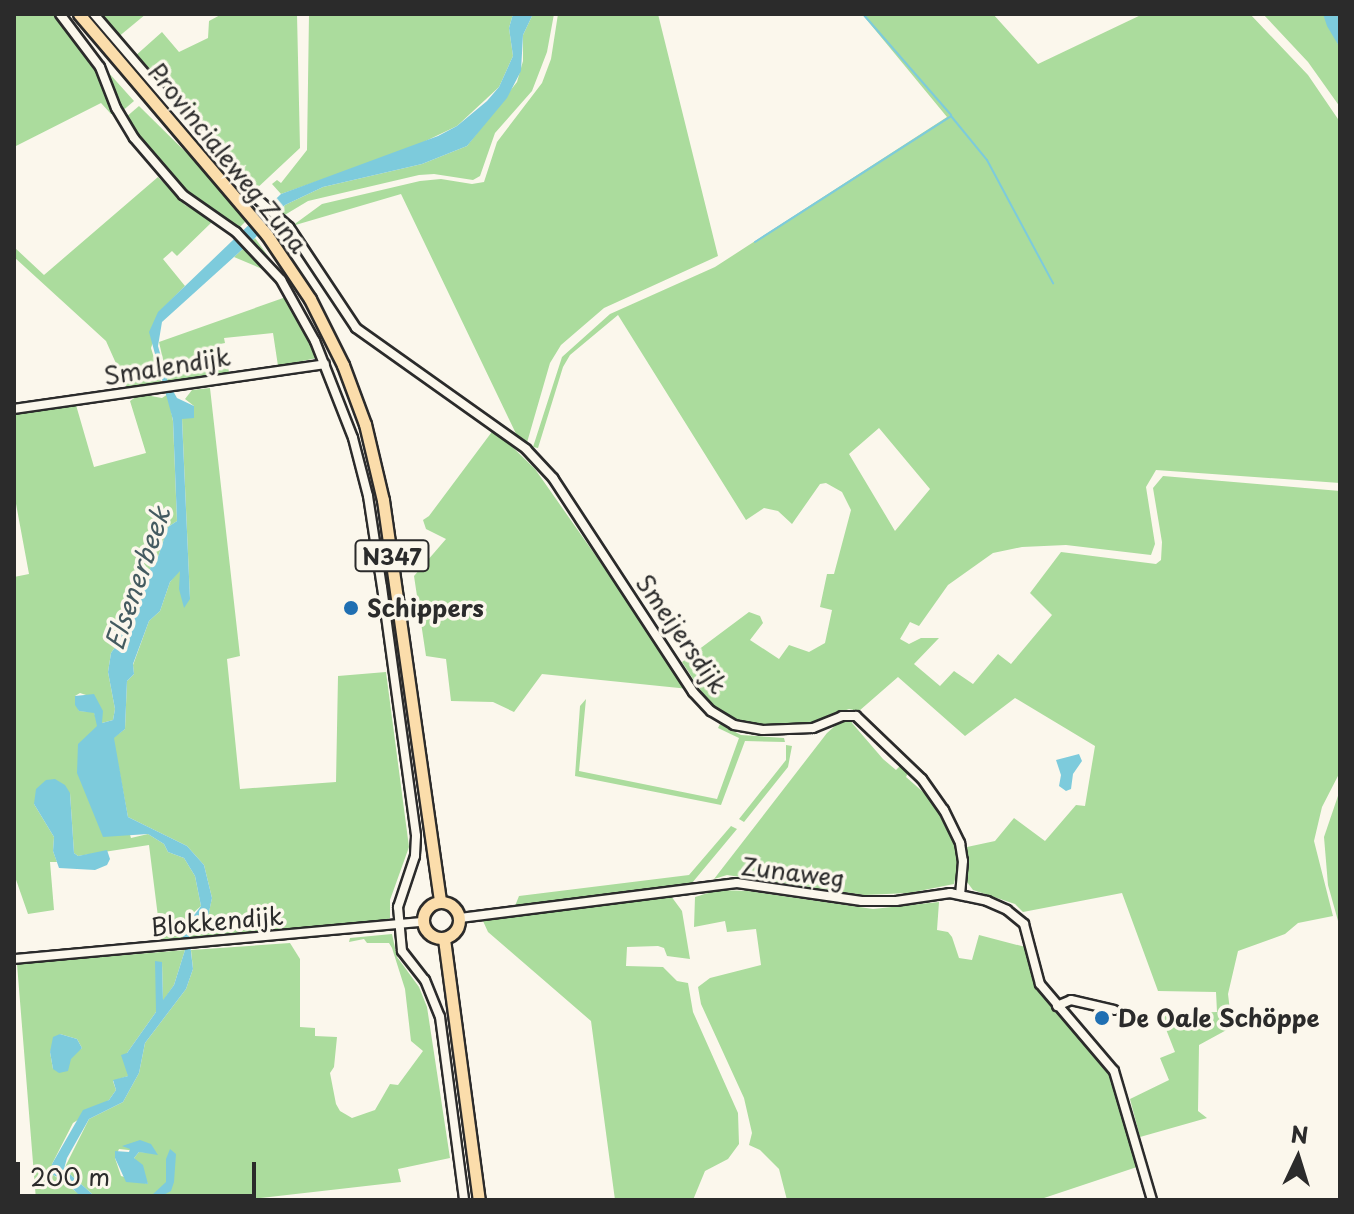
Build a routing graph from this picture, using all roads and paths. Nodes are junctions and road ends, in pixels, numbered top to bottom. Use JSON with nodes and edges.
{"nodes":[{"id":1,"x":60,"y":14,"type":"edge"},
{"id":2,"x":79,"y":14,"type":"edge"},
{"id":3,"x":94,"y":14,"type":"edge"},
{"id":4,"x":356,"y":328,"type":"joint"},
{"id":5,"x":325,"y":364,"type":"junction"},
{"id":6,"x":14,"y":409,"type":"edge"},
{"id":7,"x":960,"y":894,"type":"junction"},
{"id":8,"x":440,"y":902,"type":"junction"},
{"id":9,"x":460,"y":918,"type":"junction"},
{"id":10,"x":423,"y":922,"type":"junction"},
{"id":11,"x":399,"y":925,"type":"junction"},
{"id":12,"x":444,"y":939,"type":"junction"},
{"id":13,"x":14,"y":959,"type":"edge"},
{"id":14,"x":1057,"y":1006,"type":"junction"},
{"id":15,"x":1114,"y":1010,"type":"dead end"},
{"id":16,"x":464,"y":1200,"type":"edge"},
{"id":17,"x":479,"y":1200,"type":"edge"},
{"id":18,"x":1152,"y":1200,"type":"edge"}],
"edges":[{"from":1,"to":5,"type":"street","name":"Provincialeweg Zuna"},
{"from":2,"to":8,"type":"main road","name":"Provincialeweg Zuna","number":"N347"},
{"from":3,"to":4,"type":"street","name":"Provincialeweg Zuna"},
{"from":4,"to":7,"type":"street","name":"Smeijersdijk"},
{"from":5,"to":6,"type":"street","name":"Smalendijk"},
{"from":5,"to":11,"type":"street","name":"Provincialeweg Zuna"},
{"from":7,"to":9,"type":"street","name":"Zunaweg"},
{"from":7,"to":14,"type":"street","name":"Zunaweg"},
{"from":8,"to":9,"type":"main road"},
{"from":8,"to":10,"type":"main road"},
{"from":9,"to":12,"type":"main road"},
{"from":10,"to":11,"type":"street","name":"Blokkendijk"},
{"from":10,"to":12,"type":"main road"},
{"from":11,"to":13,"type":"street","name":"Blokkendijk"},
{"from":11,"to":16,"type":"street","name":"Provincialeweg Zuna"},
{"from":12,"to":17,"type":"main road"},
{"from":14,"to":15,"type":"street"},
{"from":14,"to":18,"type":"street","name":"Zunaweg"}]}
